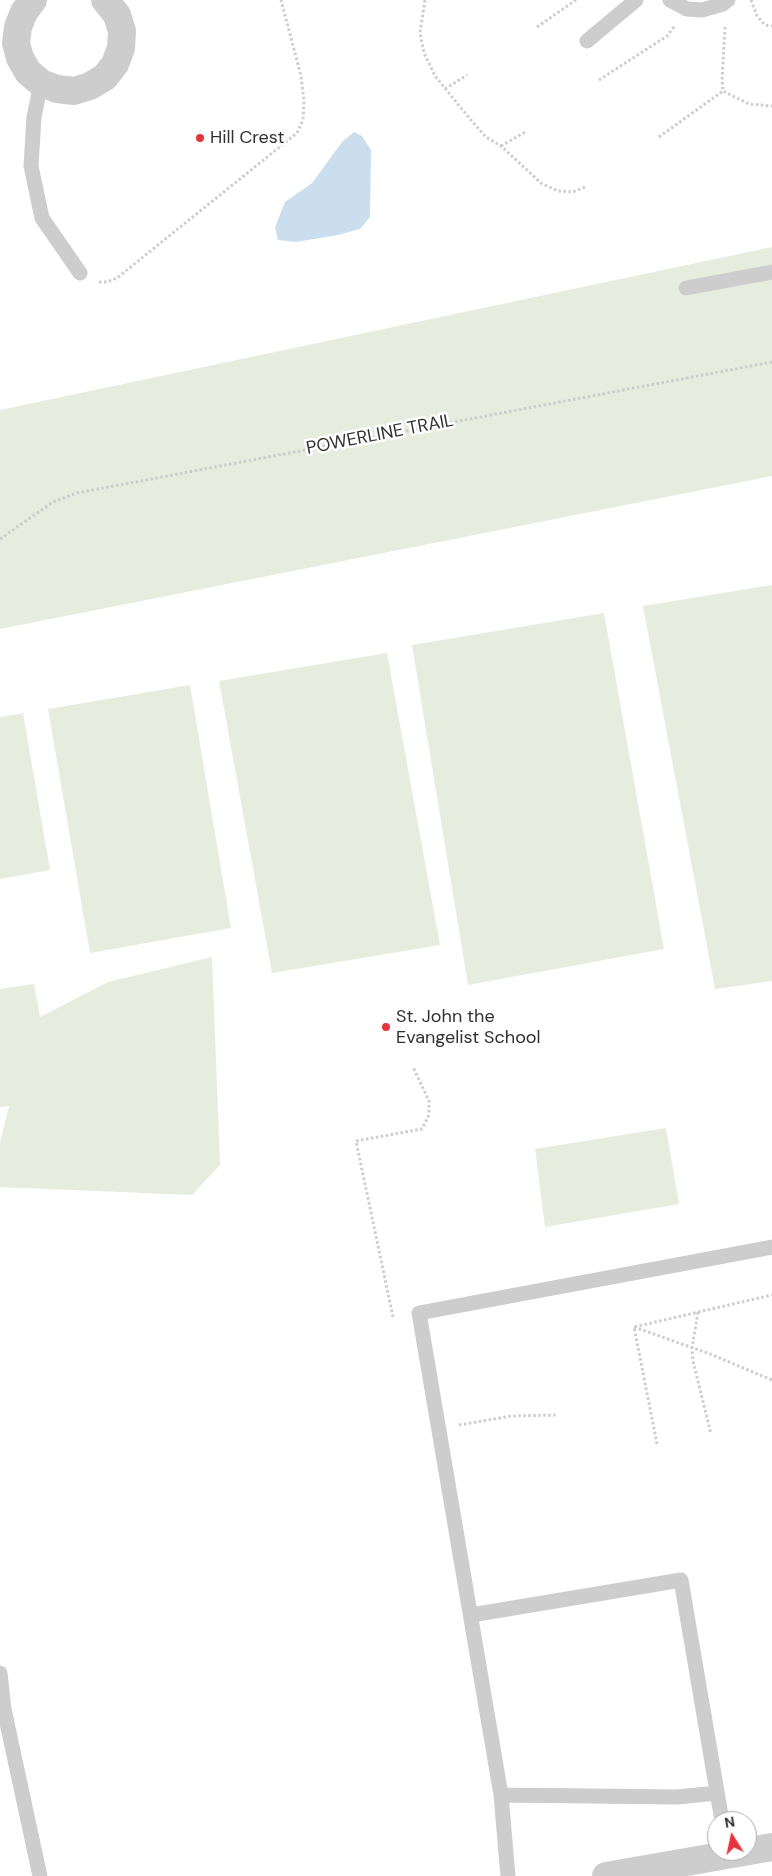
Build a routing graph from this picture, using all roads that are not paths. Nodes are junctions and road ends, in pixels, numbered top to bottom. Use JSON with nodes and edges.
{"nodes":[{"id":1,"x":33,"y":0,"type":"edge"},
{"id":2,"x":106,"y":0,"type":"edge"},
{"id":3,"x":636,"y":0,"type":"edge"},
{"id":4,"x":670,"y":0,"type":"edge"},
{"id":5,"x":726,"y":2,"type":"edge"},
{"id":6,"x":587,"y":41,"type":"dead end"},
{"id":7,"x":41,"y":83,"type":"junction"},
{"id":8,"x":772,"y":272,"type":"edge"},
{"id":9,"x":80,"y":273,"type":"road end"},
{"id":10,"x":686,"y":288,"type":"dead end"},
{"id":11,"x":772,"y":1247,"type":"edge"},
{"id":12,"x":470,"y":1616,"type":"junction"},
{"id":13,"x":0,"y":1673,"type":"edge"},
{"id":14,"x":717,"y":1793,"type":"junction"},
{"id":15,"x":502,"y":1795,"type":"junction"},
{"id":16,"x":720,"y":1811,"type":"edge"},
{"id":17,"x":772,"y":1847,"type":"edge"},
{"id":18,"x":757,"y":1849,"type":"edge"},
{"id":19,"x":707,"y":1857,"type":"edge"},
{"id":20,"x":616,"y":1875,"type":"edge"},
{"id":21,"x":40,"y":1876,"type":"edge"},
{"id":22,"x":508,"y":1876,"type":"edge"}],
"edges":[{"from":1,"to":7,"type":"street"},
{"from":2,"to":7,"type":"street"},
{"from":3,"to":6,"type":"lane"},
{"from":4,"to":5,"type":"lane"},
{"from":7,"to":9,"type":"lane"},
{"from":8,"to":10,"type":"lane"},
{"from":11,"to":12,"type":"lane"},
{"from":12,"to":14,"type":"lane"},
{"from":12,"to":15,"type":"lane"},
{"from":13,"to":21,"type":"lane"},
{"from":14,"to":15,"type":"lane"},
{"from":14,"to":16,"type":"lane"},
{"from":15,"to":22,"type":"lane"},
{"from":17,"to":18,"type":"street"},
{"from":19,"to":20,"type":"street"}]}
